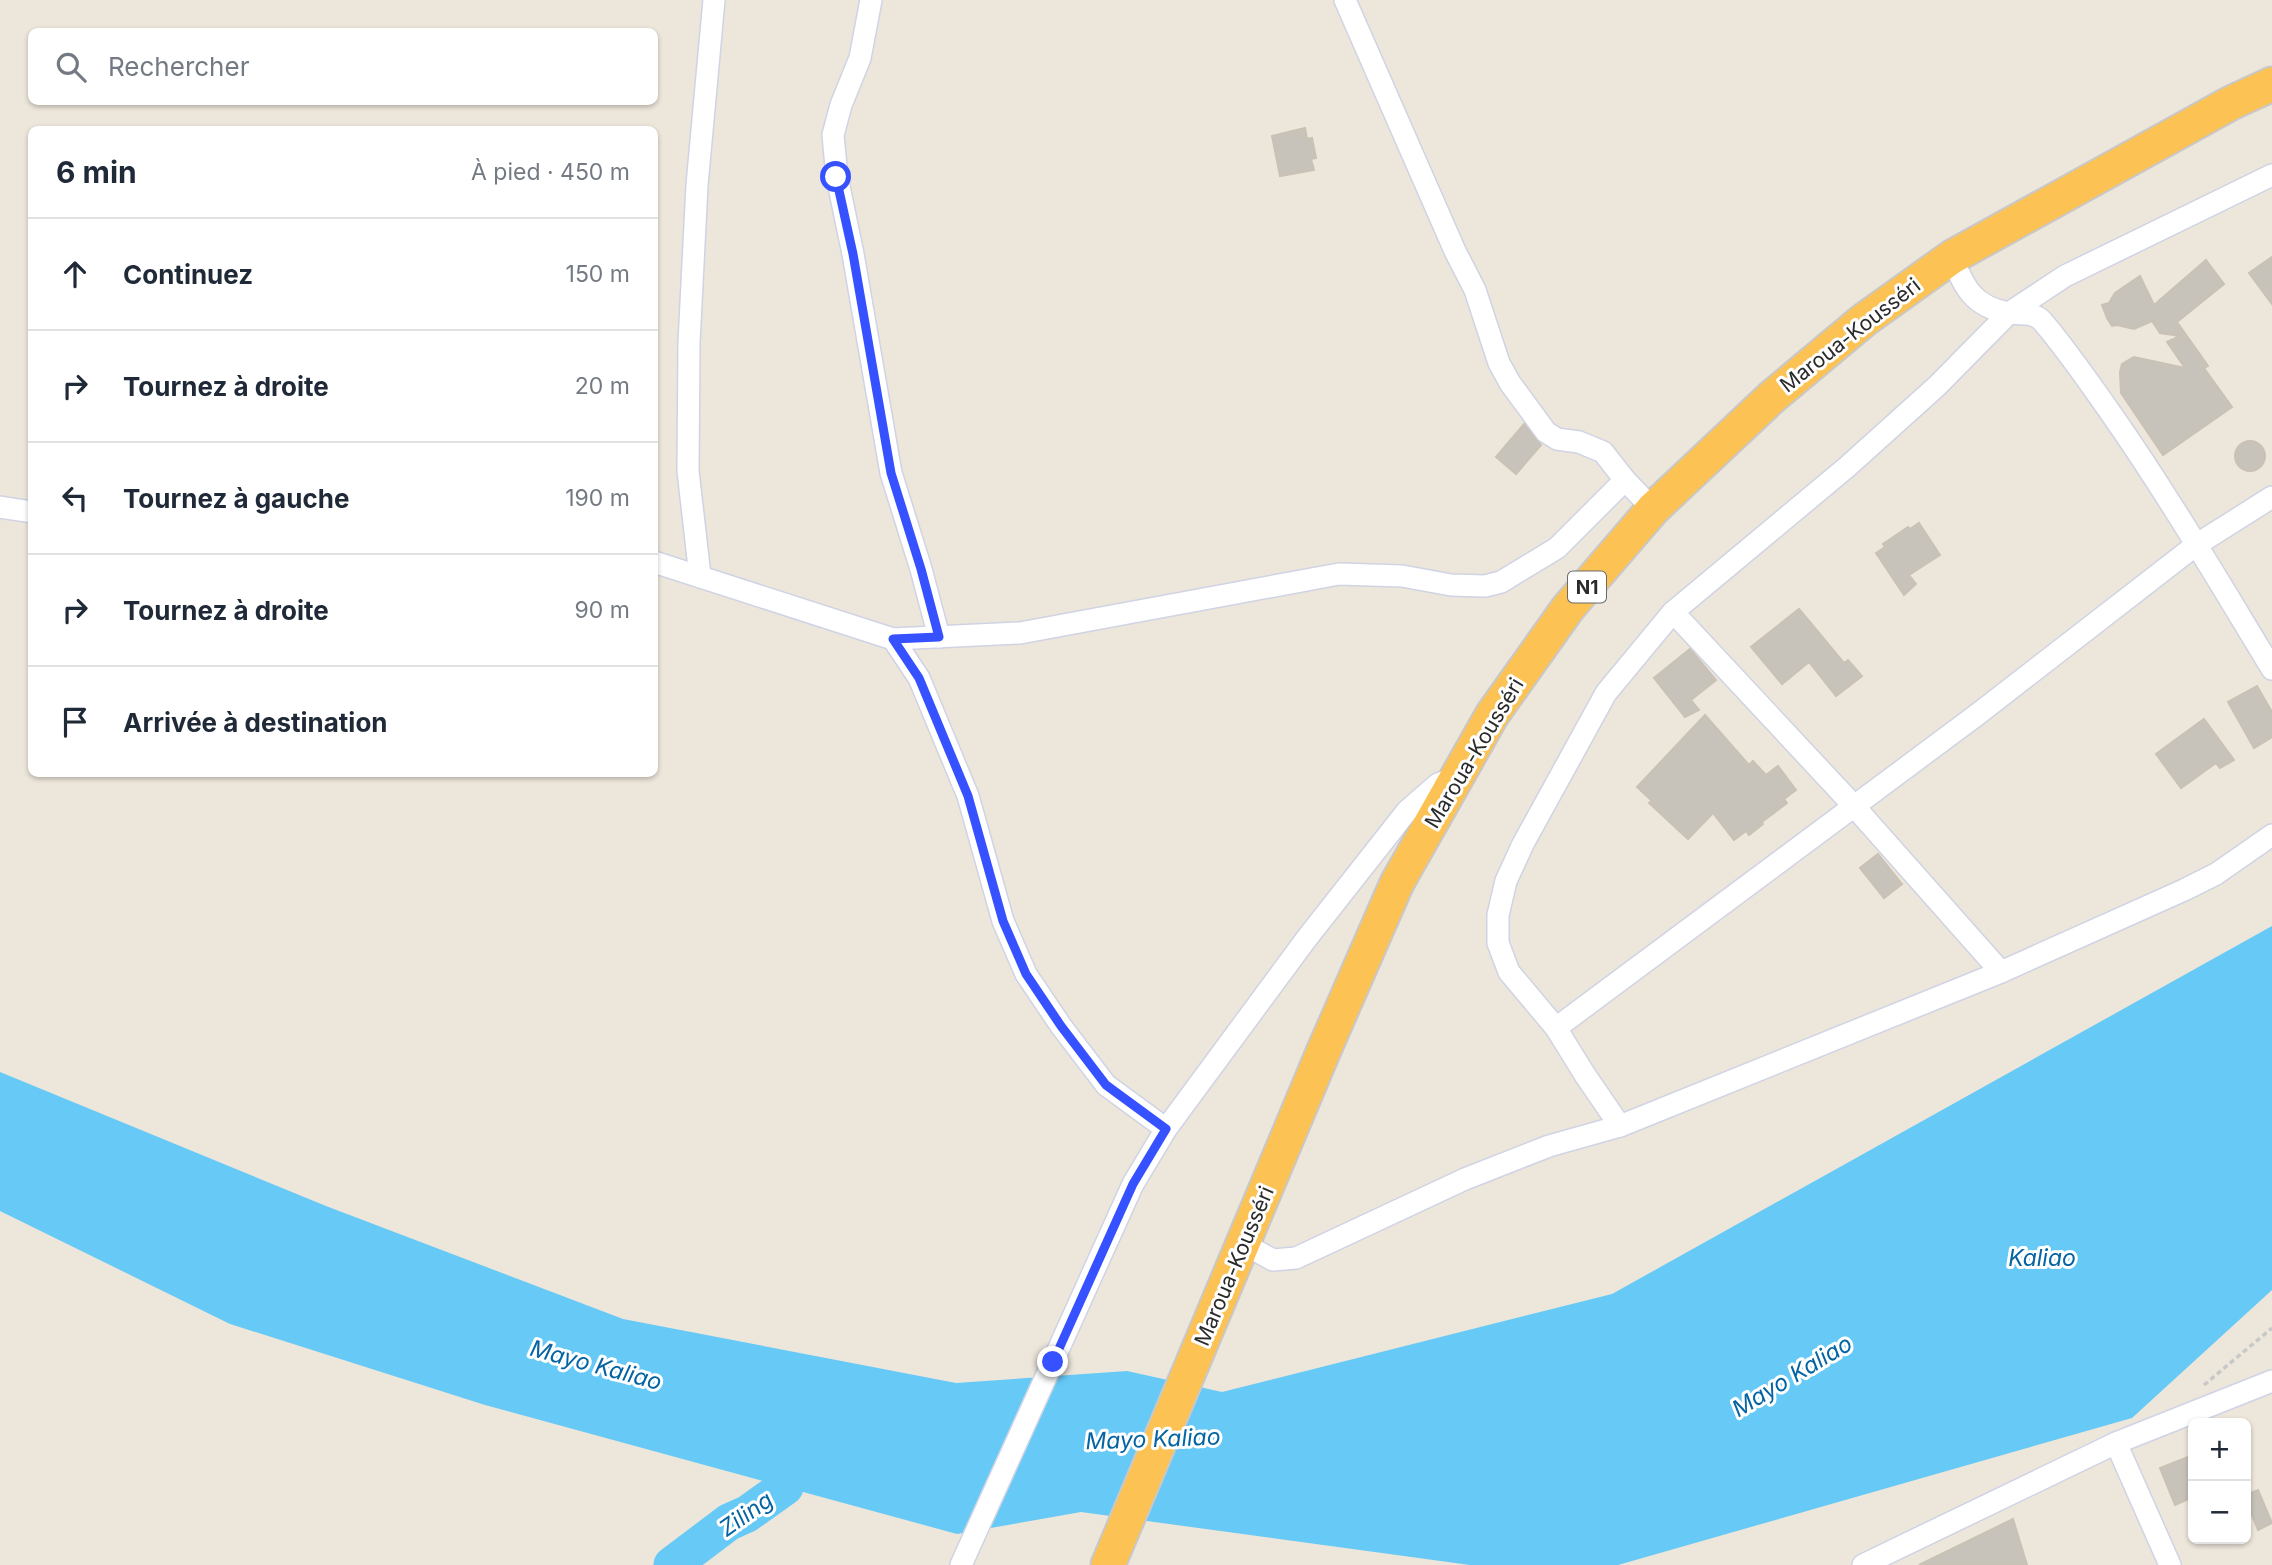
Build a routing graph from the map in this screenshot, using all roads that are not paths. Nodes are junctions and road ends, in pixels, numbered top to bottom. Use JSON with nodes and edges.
{"nodes":[{"id":1,"x":714,"y":0,"type":"edge"},
{"id":2,"x":871,"y":0,"type":"edge"},
{"id":3,"x":1345,"y":0,"type":"edge"},
{"id":4,"x":2272,"y":84,"type":"edge"},
{"id":5,"x":2272,"y":175,"type":"edge"},
{"id":6,"x":1952,"y":257,"type":"junction"},
{"id":7,"x":2009,"y":313,"type":"junction"},
{"id":8,"x":1625,"y":480,"type":"junction"},
{"id":9,"x":2272,"y":497,"type":"edge"},
{"id":10,"x":0,"y":507,"type":"edge"},
{"id":11,"x":1653,"y":509,"type":"junction"},
{"id":12,"x":28,"y":511,"type":"edge"},
{"id":13,"x":2196,"y":545,"type":"junction"},
{"id":14,"x":658,"y":563,"type":"edge"},
{"id":15,"x":700,"y":576,"type":"junction"},
{"id":16,"x":1673,"y":612,"type":"junction"},
{"id":17,"x":939,"y":637,"type":"junction"},
{"id":18,"x":893,"y":639,"type":"junction"},
{"id":19,"x":2272,"y":669,"type":"edge"},
{"id":20,"x":1458,"y":776,"type":"junction"},
{"id":21,"x":1853,"y":805,"type":"junction"},
{"id":22,"x":2272,"y":835,"type":"edge"},
{"id":23,"x":2001,"y":972,"type":"junction"},
{"id":24,"x":1556,"y":1028,"type":"junction"},
{"id":25,"x":1620,"y":1126,"type":"junction"},
{"id":26,"x":1166,"y":1129,"type":"junction"},
{"id":27,"x":1244,"y":1244,"type":"junction"},
{"id":28,"x":2272,"y":1381,"type":"edge"},
{"id":29,"x":2116,"y":1443,"type":"junction"},
{"id":30,"x":1114,"y":1552,"type":"edge"},
{"id":31,"x":963,"y":1559,"type":"edge"},
{"id":32,"x":1863,"y":1565,"type":"edge"},
{"id":33,"x":2170,"y":1565,"type":"edge"}],
"edges":[{"from":1,"to":15,"type":"street"},
{"from":2,"to":17,"type":"street"},
{"from":3,"to":8,"type":"street"},
{"from":4,"to":6,"type":"highway","name":"Maroua-Kousséri","number":"N1"},
{"from":5,"to":7,"type":"street"},
{"from":6,"to":7,"type":"street"},
{"from":6,"to":11,"type":"highway","name":"Maroua-Kousséri","number":"N1"},
{"from":7,"to":13,"type":"street"},
{"from":7,"to":16,"type":"street"},
{"from":8,"to":11,"type":"street"},
{"from":8,"to":17,"type":"street"},
{"from":9,"to":13,"type":"street"},
{"from":10,"to":12,"type":"street"},
{"from":11,"to":20,"type":"highway","name":"Maroua-Kousséri","number":"N1"},
{"from":13,"to":19,"type":"street"},
{"from":13,"to":21,"type":"street"},
{"from":14,"to":15,"type":"street"},
{"from":15,"to":18,"type":"street"},
{"from":16,"to":21,"type":"street"},
{"from":16,"to":24,"type":"street"},
{"from":17,"to":18,"type":"street"},
{"from":18,"to":26,"type":"street"},
{"from":20,"to":26,"type":"street"},
{"from":20,"to":27,"type":"highway","name":"Maroua-Kousséri","number":"N1"},
{"from":21,"to":23,"type":"street"},
{"from":21,"to":24,"type":"street"},
{"from":22,"to":23,"type":"street"},
{"from":23,"to":25,"type":"street"},
{"from":24,"to":25,"type":"street"},
{"from":25,"to":27,"type":"street"},
{"from":26,"to":31,"type":"street"},
{"from":27,"to":30,"type":"highway","name":"Maroua-Kousséri","number":"N1"},
{"from":28,"to":29,"type":"street"},
{"from":29,"to":32,"type":"street"},
{"from":29,"to":33,"type":"street"}]}
